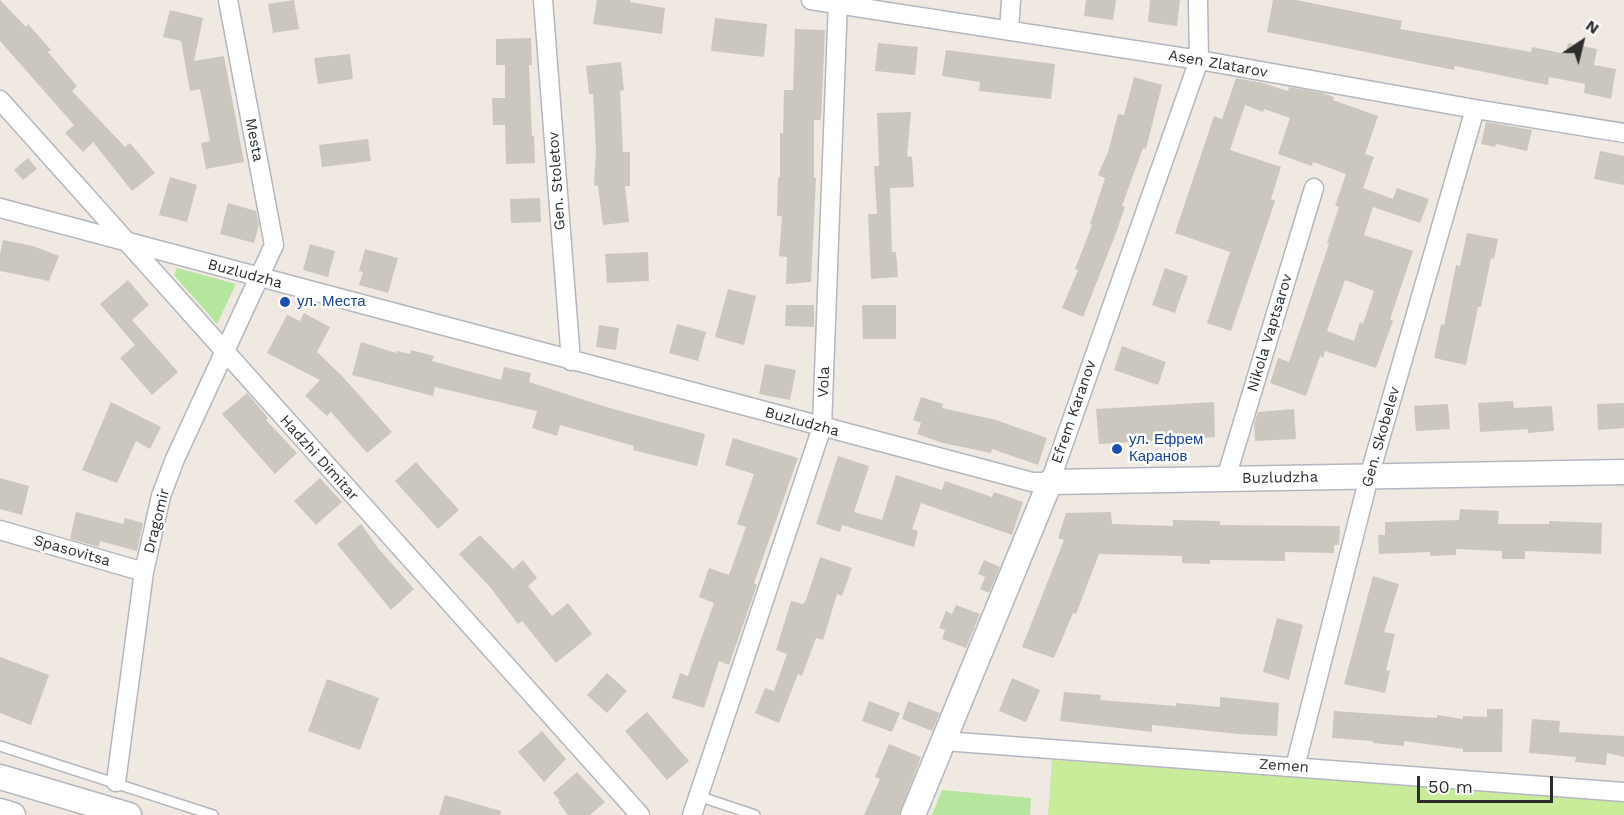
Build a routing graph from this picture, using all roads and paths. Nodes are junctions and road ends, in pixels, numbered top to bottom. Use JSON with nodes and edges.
{"nodes":[{"id":1,"x":228,"y":0,"type":"edge"},
{"id":2,"x":543,"y":0,"type":"edge"},
{"id":3,"x":811,"y":0,"type":"edge"},
{"id":4,"x":1011,"y":0,"type":"edge"},
{"id":5,"x":1198,"y":0,"type":"edge"},
{"id":6,"x":838,"y":2,"type":"edge"},
{"id":7,"x":1009,"y":31,"type":"junction"},
{"id":8,"x":1199,"y":60,"type":"junction"},
{"id":9,"x":0,"y":100,"type":"edge"},
{"id":10,"x":1475,"y":109,"type":"junction"},
{"id":11,"x":1624,"y":134,"type":"edge"},
{"id":12,"x":1314,"y":188,"type":"dead end"},
{"id":13,"x":0,"y":208,"type":"edge"},
{"id":14,"x":128,"y":242,"type":"junction"},
{"id":15,"x":258,"y":278,"type":"junction"},
{"id":16,"x":224,"y":352,"type":"junction"},
{"id":17,"x":571,"y":361,"type":"junction"},
{"id":18,"x":822,"y":427,"type":"junction"},
{"id":19,"x":1624,"y":472,"type":"edge"},
{"id":20,"x":1369,"y":477,"type":"junction"},
{"id":21,"x":1226,"y":478,"type":"junction"},
{"id":22,"x":1050,"y":482,"type":"junction"},
{"id":23,"x":0,"y":530,"type":"edge"},
{"id":24,"x":144,"y":572,"type":"junction"},
{"id":25,"x":944,"y":741,"type":"junction"},
{"id":26,"x":0,"y":746,"type":"edge"},
{"id":27,"x":1295,"y":767,"type":"junction"},
{"id":28,"x":0,"y":777,"type":"edge"},
{"id":29,"x":116,"y":782,"type":"junction"},
{"id":30,"x":1624,"y":792,"type":"edge"},
{"id":31,"x":698,"y":796,"type":"junction"},
{"id":32,"x":0,"y":811,"type":"edge"},
{"id":33,"x":13,"y":815,"type":"edge"},
{"id":34,"x":129,"y":815,"type":"edge"},
{"id":35,"x":213,"y":815,"type":"edge"},
{"id":36,"x":639,"y":815,"type":"edge"},
{"id":37,"x":692,"y":815,"type":"edge"},
{"id":38,"x":755,"y":815,"type":"edge"},
{"id":39,"x":913,"y":815,"type":"edge"}],
"edges":[{"from":1,"to":15,"type":"street","name":"Mesta"},
{"from":2,"to":17,"type":"street","name":"Gen. Stoletov"},
{"from":3,"to":6,"type":"street","name":"Asen Zlatarov"},
{"from":4,"to":7,"type":"street"},
{"from":5,"to":8,"type":"street","name":"Efrem Karanov"},
{"from":6,"to":7,"type":"street","name":"Asen Zlatarov"},
{"from":6,"to":18,"type":"street","name":"Vola"},
{"from":7,"to":8,"type":"street","name":"Asen Zlatarov"},
{"from":8,"to":10,"type":"street","name":"Asen Zlatarov"},
{"from":8,"to":22,"type":"street","name":"Efrem Karanov"},
{"from":9,"to":14,"type":"street","name":"Hadzhi Dimitar"},
{"from":10,"to":11,"type":"street","name":"Asen Zlatarov"},
{"from":10,"to":20,"type":"street","name":"Gen. Skobelev"},
{"from":12,"to":21,"type":"street","name":"Nikola Vaptsarov"},
{"from":13,"to":14,"type":"street","name":"Buzludzha"},
{"from":14,"to":15,"type":"street","name":"Buzludzha"},
{"from":14,"to":16,"type":"street","name":"Hadzhi Dimitar"},
{"from":15,"to":16,"type":"street","name":"Dragomir"},
{"from":15,"to":17,"type":"street","name":"Buzludzha"},
{"from":16,"to":24,"type":"street","name":"Dragomir"},
{"from":16,"to":36,"type":"street","name":"Hadzhi Dimitar"},
{"from":17,"to":18,"type":"street","name":"Buzludzha"},
{"from":18,"to":22,"type":"street","name":"Buzludzha"},
{"from":18,"to":31,"type":"street","name":"Vola"},
{"from":19,"to":20,"type":"street","name":"Buzludzha"},
{"from":20,"to":21,"type":"street","name":"Buzludzha"},
{"from":20,"to":27,"type":"street","name":"Gen. Skobelev"},
{"from":21,"to":22,"type":"street","name":"Buzludzha"},
{"from":22,"to":25,"type":"street","name":"Efrem Karanov"},
{"from":23,"to":24,"type":"street","name":"Spasovitsa"},
{"from":24,"to":29,"type":"street","name":"Dragomir"},
{"from":25,"to":27,"type":"street","name":"Zemen"},
{"from":25,"to":39,"type":"street","name":"Efrem Karanov"},
{"from":26,"to":29,"type":"lane"},
{"from":27,"to":30,"type":"street","name":"Zemen"},
{"from":28,"to":34,"type":"street"},
{"from":29,"to":35,"type":"lane"},
{"from":31,"to":37,"type":"street","name":"Vola"},
{"from":31,"to":38,"type":"lane"},
{"from":32,"to":33,"type":"street"}]}
